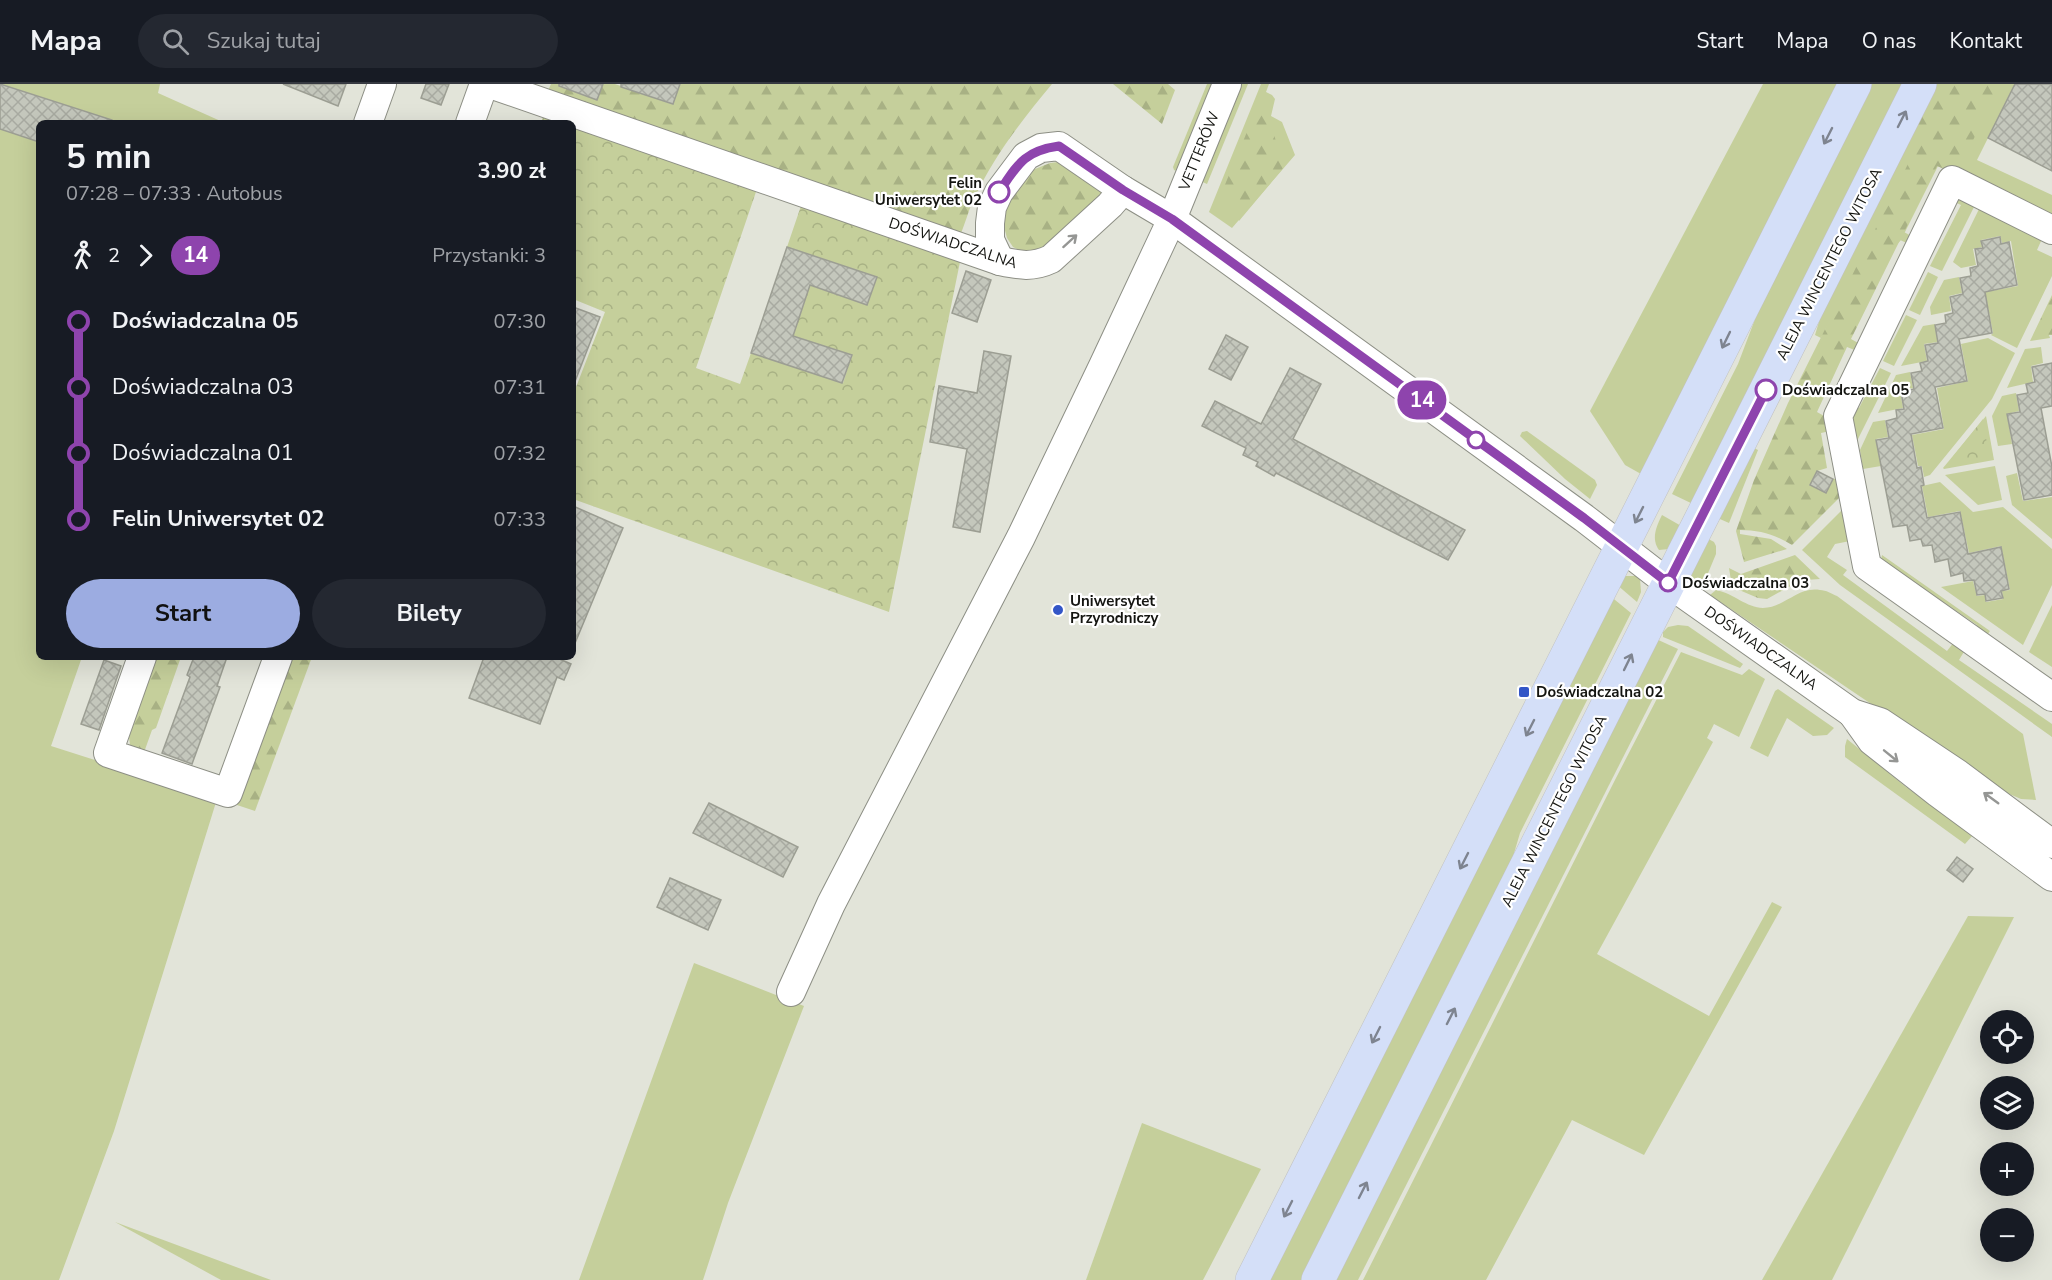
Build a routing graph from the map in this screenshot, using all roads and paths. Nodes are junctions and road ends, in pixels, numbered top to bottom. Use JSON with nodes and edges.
{"nodes":[{"id":1,"x":382,"y":84,"type":"edge"},
{"id":2,"x":484,"y":84,"type":"edge"},
{"id":3,"x":490,"y":84,"type":"edge"},
{"id":4,"x":1227,"y":84,"type":"edge"},
{"id":5,"x":1855,"y":84,"type":"edge"},
{"id":6,"x":1920,"y":84,"type":"edge"},
{"id":7,"x":369,"y":120,"type":"edge"},
{"id":8,"x":471,"y":120,"type":"edge"},
{"id":9,"x":1123,"y":190,"type":"junction"},
{"id":10,"x":1172,"y":219,"type":"junction"},
{"id":11,"x":2052,"y":230,"type":"edge"},
{"id":12,"x":1000,"y":261,"type":"junction"},
{"id":13,"x":1622,"y":548,"type":"junction"},
{"id":14,"x":1668,"y":583,"type":"junction"},
{"id":15,"x":141,"y":660,"type":"edge"},
{"id":16,"x":277,"y":660,"type":"edge"},
{"id":17,"x":2052,"y":697,"type":"edge"},
{"id":18,"x":2041,"y":837,"type":"edge"},
{"id":19,"x":2052,"y":877,"type":"edge"},
{"id":20,"x":791,"y":992,"type":"dead end"},
{"id":21,"x":1252,"y":1280,"type":"edge"},
{"id":22,"x":1318,"y":1280,"type":"edge"}],
"edges":[{"from":1,"to":7,"type":"street"},
{"from":2,"to":8,"type":"street"},
{"from":3,"to":12,"type":"street","name":"DOŚWIADCZALNA"},
{"from":4,"to":10,"type":"street","name":"VETTERÓW"},
{"from":5,"to":13,"type":"main road","one_way":true},
{"from":14,"to":6,"type":"main road","name":"ALEJA WINCENTEGO WITOSA","one_way":true},
{"from":9,"to":10,"type":"street","name":"DOŚWIADCZALNA"},
{"from":12,"to":9,"type":"street","name":"DOŚWIADCZALNA","one_way":true},
{"from":9,"to":12,"type":"street"},
{"from":10,"to":13,"type":"street","name":"DOŚWIADCZALNA"},
{"from":10,"to":20,"type":"street","name":"VETTERÓW"},
{"from":11,"to":17,"type":"street"},
{"from":13,"to":14,"type":"street","name":"DOŚWIADCZALNA"},
{"from":13,"to":21,"type":"main road","one_way":true},
{"from":14,"to":18,"type":"street","name":"DOŚWIADCZALNA"},
{"from":22,"to":14,"type":"main road","name":"ALEJA WINCENTEGO WITOSA","one_way":true},
{"from":15,"to":16,"type":"street"},
{"from":18,"to":19,"type":"street","name":"DOŚWIADCZALNA"}]}
